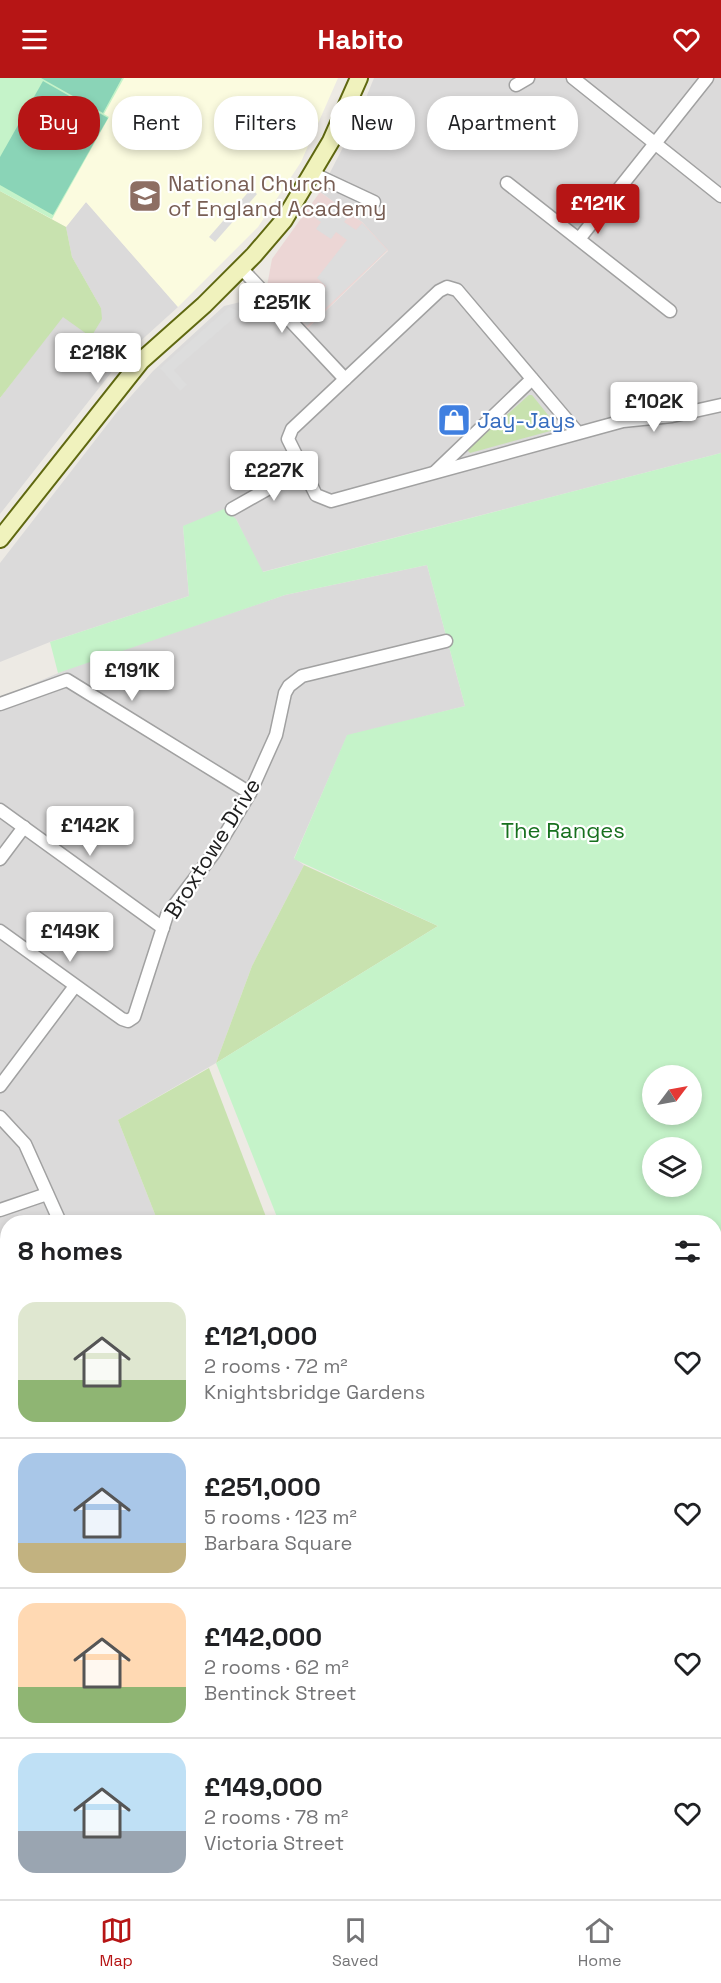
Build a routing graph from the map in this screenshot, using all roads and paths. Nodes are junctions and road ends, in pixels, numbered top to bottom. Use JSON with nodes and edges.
{"nodes":[{"id":1,"x":359,"y":78,"type":"edge"},
{"id":2,"x":528,"y":78,"type":"edge"},
{"id":3,"x":573,"y":78,"type":"edge"},
{"id":4,"x":707,"y":78,"type":"edge"},
{"id":5,"x":516,"y":85,"type":"dead end"},
{"id":6,"x":655,"y":144,"type":"junction"},
{"id":7,"x":314,"y":174,"type":"junction"},
{"id":8,"x":507,"y":183,"type":"dead end"},
{"id":9,"x":721,"y":196,"type":"edge"},
{"id":10,"x":374,"y":202,"type":"dead end"},
{"id":11,"x":579,"y":239,"type":"junction"},
{"id":12,"x":241,"y":268,"type":"junction"},
{"id":13,"x":670,"y":311,"type":"dead end"},
{"id":14,"x":345,"y":379,"type":"junction"},
{"id":15,"x":532,"y":379,"type":"junction"},
{"id":16,"x":721,"y":405,"type":"edge"},
{"id":17,"x":579,"y":433,"type":"junction"},
{"id":18,"x":303,"y":470,"type":"junction"},
{"id":19,"x":435,"y":473,"type":"junction"},
{"id":20,"x":232,"y":509,"type":"dead end"},
{"id":21,"x":0,"y":539,"type":"edge"},
{"id":22,"x":446,"y":641,"type":"dead end"},
{"id":23,"x":0,"y":704,"type":"edge"},
{"id":24,"x":250,"y":794,"type":"junction"},
{"id":25,"x":0,"y":810,"type":"edge"},
{"id":26,"x":24,"y":827,"type":"junction"},
{"id":27,"x":0,"y":859,"type":"edge"},
{"id":28,"x":163,"y":928,"type":"junction"},
{"id":29,"x":0,"y":931,"type":"edge"},
{"id":30,"x":75,"y":986,"type":"junction"},
{"id":31,"x":0,"y":1086,"type":"edge"},
{"id":32,"x":0,"y":1117,"type":"edge"},
{"id":33,"x":47,"y":1194,"type":"junction"},
{"id":34,"x":0,"y":1210,"type":"edge"},
{"id":35,"x":57,"y":1215,"type":"edge"}],
"edges":[{"from":1,"to":7,"type":"street"},
{"from":2,"to":5,"type":"street"},
{"from":3,"to":6,"type":"street"},
{"from":4,"to":6,"type":"street"},
{"from":6,"to":9,"type":"street"},
{"from":6,"to":11,"type":"street"},
{"from":7,"to":10,"type":"street"},
{"from":7,"to":12,"type":"street"},
{"from":8,"to":11,"type":"street"},
{"from":11,"to":13,"type":"street"},
{"from":12,"to":14,"type":"street"},
{"from":12,"to":21,"type":"street"},
{"from":14,"to":15,"type":"street"},
{"from":14,"to":18,"type":"street"},
{"from":15,"to":17,"type":"street"},
{"from":15,"to":19,"type":"street"},
{"from":16,"to":17,"type":"street"},
{"from":17,"to":19,"type":"street"},
{"from":18,"to":19,"type":"street"},
{"from":18,"to":20,"type":"street"},
{"from":22,"to":24,"type":"street","name":"Broxtowe Drive"},
{"from":23,"to":24,"type":"street"},
{"from":24,"to":28,"type":"street","name":"Broxtowe Drive"},
{"from":25,"to":26,"type":"street"},
{"from":26,"to":27,"type":"street"},
{"from":26,"to":28,"type":"street"},
{"from":28,"to":30,"type":"street","name":"Broxtowe Drive"},
{"from":29,"to":30,"type":"street"},
{"from":30,"to":31,"type":"street"},
{"from":32,"to":33,"type":"street"},
{"from":33,"to":34,"type":"street"},
{"from":33,"to":35,"type":"street"}]}
